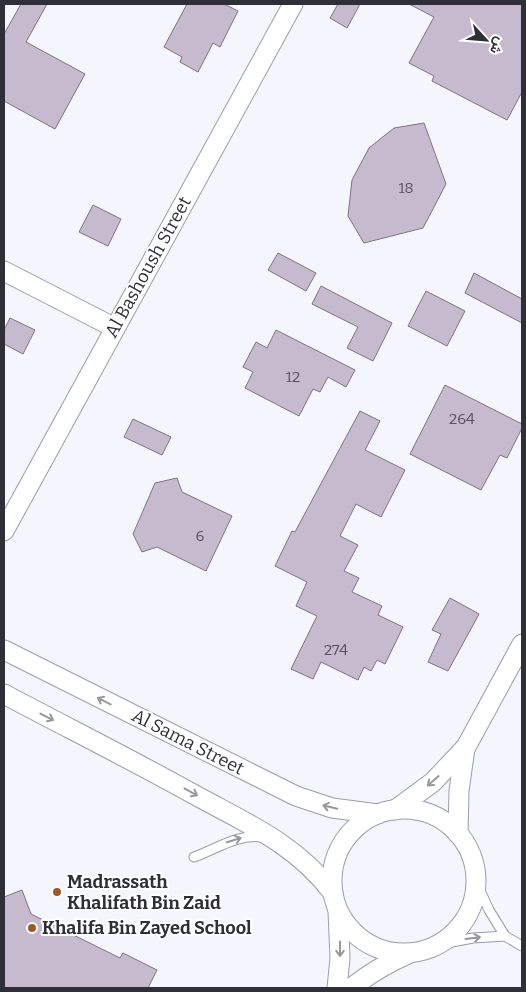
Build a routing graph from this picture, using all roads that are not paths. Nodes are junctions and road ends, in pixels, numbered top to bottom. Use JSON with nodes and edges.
{"nodes":[{"id":1,"x":292,"y":4,"type":"edge"},
{"id":2,"x":4,"y":271,"type":"edge"},
{"id":3,"x":115,"y":328,"type":"junction"},
{"id":4,"x":4,"y":531,"type":"edge"},
{"id":5,"x":522,"y":644,"type":"edge"},
{"id":6,"x":4,"y":650,"type":"edge"},
{"id":7,"x":4,"y":694,"type":"edge"},
{"id":8,"x":466,"y":747,"type":"junction"},
{"id":9,"x":387,"y":812,"type":"junction"},
{"id":10,"x":458,"y":834,"type":"junction"},
{"id":11,"x":277,"y":839,"type":"junction"},
{"id":12,"x":194,"y":856,"type":"dead end"},
{"id":13,"x":476,"y":882,"type":"junction"},
{"id":14,"x":336,"y":901,"type":"junction"},
{"id":15,"x":505,"y":936,"type":"junction"},
{"id":16,"x":441,"y":944,"type":"junction"},
{"id":17,"x":522,"y":946,"type":"edge"},
{"id":18,"x":409,"y":953,"type":"junction"},
{"id":19,"x":337,"y":988,"type":"edge"},
{"id":20,"x":351,"y":988,"type":"edge"}],
"edges":[{"from":1,"to":3,"type":"street","name":"Al Bashoush Street"},
{"from":2,"to":3,"type":"street"},
{"from":3,"to":4,"type":"street","name":"Al Bashoush Street"},
{"from":5,"to":8,"type":"street"},
{"from":9,"to":6,"type":"street","name":"Al Sama Street","one_way":true},
{"from":7,"to":11,"type":"street","one_way":true},
{"from":8,"to":9,"type":"street","one_way":true},
{"from":8,"to":10,"type":"street"},
{"from":9,"to":10,"type":"street"},
{"from":9,"to":14,"type":"street"},
{"from":10,"to":13,"type":"street"},
{"from":12,"to":11,"type":"lane","one_way":true},
{"from":11,"to":14,"type":"street"},
{"from":13,"to":15,"type":"lane"},
{"from":13,"to":16,"type":"street"},
{"from":14,"to":18,"type":"street"},
{"from":14,"to":19,"type":"street","one_way":true},
{"from":16,"to":15,"type":"lane","one_way":true},
{"from":15,"to":17,"type":"lane"},
{"from":16,"to":18,"type":"street"},
{"from":18,"to":20,"type":"street"}]}
